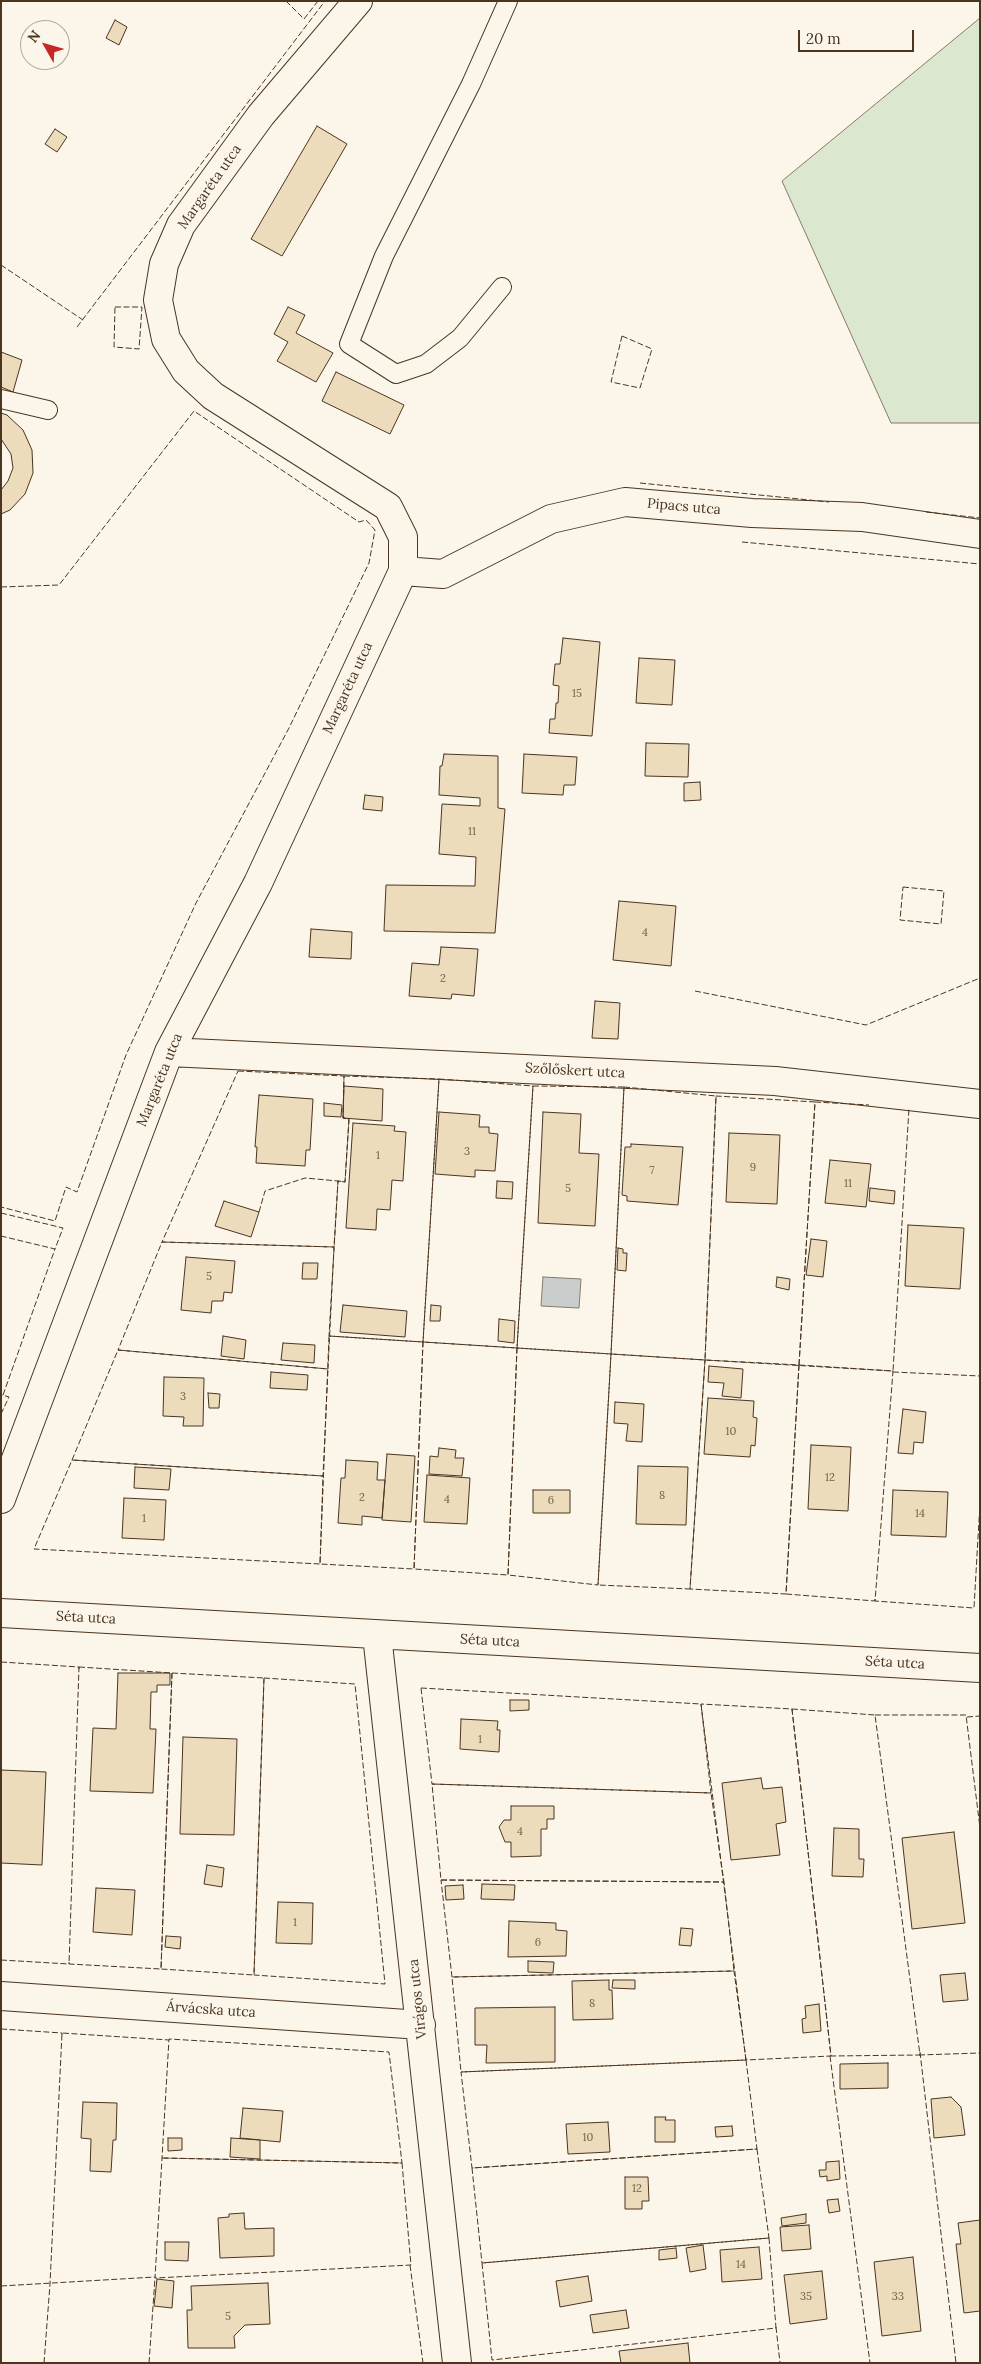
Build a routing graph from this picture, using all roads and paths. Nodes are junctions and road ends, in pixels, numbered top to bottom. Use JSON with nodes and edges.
{"nodes":[{"id":1,"x":358,"y":1,"type":"edge"},
{"id":2,"x":508,"y":1,"type":"edge"},
{"id":3,"x":502,"y":287,"type":"dead end"},
{"id":4,"x":1,"y":399,"type":"edge"},
{"id":5,"x":48,"y":410,"type":"dead end"},
{"id":6,"x":980,"y":534,"type":"edge"},
{"id":7,"x":403,"y":571,"type":"junction"},
{"id":8,"x":169,"y":1052,"type":"junction"},
{"id":9,"x":980,"y":1104,"type":"edge"},
{"id":10,"x":1,"y":1499,"type":"edge"},
{"id":11,"x":1,"y":1613,"type":"edge"},
{"id":12,"x":377,"y":1635,"type":"junction"},
{"id":13,"x":980,"y":1668,"type":"edge"},
{"id":14,"x":1,"y":1996,"type":"edge"},
{"id":15,"x":421,"y":2025,"type":"junction"},
{"id":16,"x":457,"y":2363,"type":"edge"}],
"edges":[{"from":1,"to":7,"type":"street","name":"Margaréta utca"},
{"from":2,"to":3,"type":"lane"},
{"from":4,"to":5,"type":"lane"},
{"from":6,"to":7,"type":"street","name":"Pipacs utca"},
{"from":7,"to":8,"type":"street","name":"Margaréta utca"},
{"from":8,"to":9,"type":"street","name":"Szőlőskert utca"},
{"from":8,"to":10,"type":"street","name":"Margaréta utca"},
{"from":11,"to":12,"type":"street","name":"Séta utca"},
{"from":12,"to":13,"type":"street","name":"Séta utca"},
{"from":12,"to":15,"type":"street","name":"Virágos utca"},
{"from":14,"to":15,"type":"street","name":"Árvácska utca"},
{"from":15,"to":16,"type":"street","name":"Virágos utca"}]}
